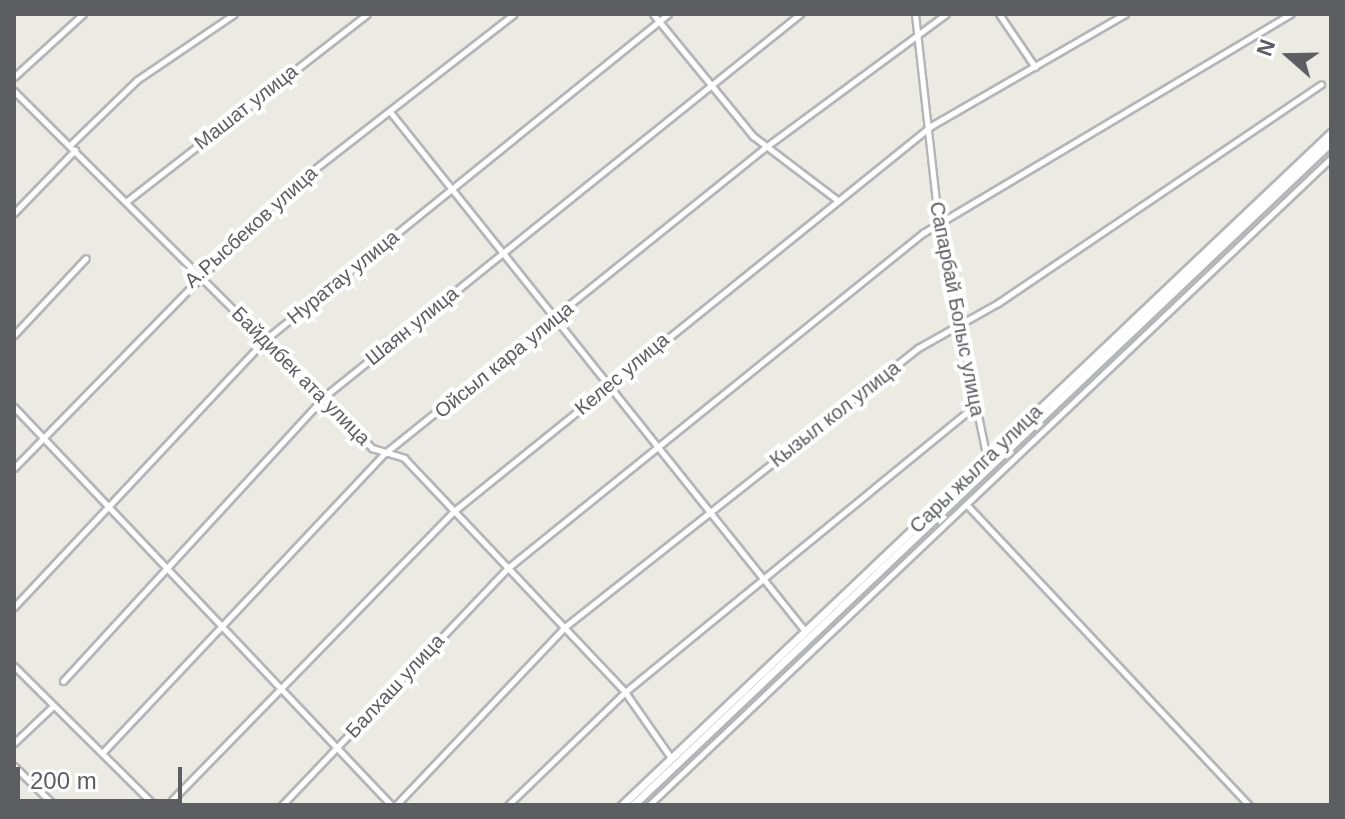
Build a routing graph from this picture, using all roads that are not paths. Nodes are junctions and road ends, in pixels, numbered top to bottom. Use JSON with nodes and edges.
{"nodes":[{"id":1,"x":83,"y":14,"type":"edge"},
{"id":2,"x":234,"y":14,"type":"edge"},
{"id":3,"x":367,"y":14,"type":"edge"},
{"id":4,"x":514,"y":14,"type":"edge"},
{"id":5,"x":653,"y":14,"type":"edge"},
{"id":6,"x":668,"y":14,"type":"edge"},
{"id":7,"x":800,"y":14,"type":"edge"},
{"id":8,"x":915,"y":14,"type":"edge"},
{"id":9,"x":946,"y":14,"type":"edge"},
{"id":10,"x":999,"y":14,"type":"edge"},
{"id":11,"x":1125,"y":14,"type":"edge"},
{"id":12,"x":1291,"y":14,"type":"edge"},
{"id":13,"x":659,"y":22,"type":"junction"},
{"id":14,"x":918,"y":30,"type":"junction"},
{"id":15,"x":1035,"y":67,"type":"junction"},
{"id":16,"x":14,"y":77,"type":"edge"},
{"id":17,"x":1321,"y":84,"type":"dead end"},
{"id":18,"x":710,"y":86,"type":"junction"},
{"id":19,"x":14,"y":91,"type":"edge"},
{"id":20,"x":391,"y":113,"type":"junction"},
{"id":21,"x":931,"y":126,"type":"junction"},
{"id":22,"x":1331,"y":133,"type":"edge"},
{"id":23,"x":1331,"y":142,"type":"edge"},
{"id":24,"x":766,"y":147,"type":"junction"},
{"id":25,"x":72,"y":148,"type":"junction"},
{"id":26,"x":1331,"y":158,"type":"edge"},
{"id":27,"x":452,"y":188,"type":"junction"},
{"id":28,"x":836,"y":199,"type":"junction"},
{"id":29,"x":127,"y":201,"type":"junction"},
{"id":30,"x":14,"y":213,"type":"edge"},
{"id":31,"x":939,"y":227,"type":"junction"},
{"id":32,"x":504,"y":252,"type":"junction"},
{"id":33,"x":86,"y":258,"type":"dead end"},
{"id":34,"x":198,"y":272,"type":"junction"},
{"id":35,"x":557,"y":317,"type":"junction"},
{"id":36,"x":958,"y":321,"type":"junction"},
{"id":37,"x":14,"y":335,"type":"edge"},
{"id":38,"x":266,"y":339,"type":"junction"},
{"id":39,"x":610,"y":385,"type":"junction"},
{"id":40,"x":325,"y":396,"type":"junction"},
{"id":41,"x":975,"y":406,"type":"junction"},
{"id":42,"x":14,"y":407,"type":"edge"},
{"id":43,"x":42,"y":438,"type":"junction"},
{"id":44,"x":659,"y":446,"type":"junction"},
{"id":45,"x":385,"y":453,"type":"junction"},
{"id":46,"x":987,"y":460,"type":"junction"},
{"id":47,"x":14,"y":468,"type":"edge"},
{"id":48,"x":967,"y":505,"type":"junction"},
{"id":49,"x":107,"y":506,"type":"junction"},
{"id":50,"x":454,"y":511,"type":"junction"},
{"id":51,"x":710,"y":511,"type":"junction"},
{"id":52,"x":167,"y":567,"type":"junction"},
{"id":53,"x":509,"y":567,"type":"junction"},
{"id":54,"x":764,"y":579,"type":"junction"},
{"id":55,"x":14,"y":607,"type":"edge"},
{"id":56,"x":566,"y":626,"type":"junction"},
{"id":57,"x":222,"y":628,"type":"junction"},
{"id":58,"x":808,"y":634,"type":"junction"},
{"id":59,"x":14,"y":666,"type":"edge"},
{"id":60,"x":63,"y":681,"type":"dead end"},
{"id":61,"x":280,"y":687,"type":"junction"},
{"id":62,"x":625,"y":692,"type":"junction"},
{"id":63,"x":53,"y":706,"type":"junction"},
{"id":64,"x":14,"y":743,"type":"edge"},
{"id":65,"x":336,"y":749,"type":"junction"},
{"id":66,"x":103,"y":752,"type":"junction"},
{"id":67,"x":673,"y":762,"type":"junction"},
{"id":68,"x":14,"y":766,"type":"edge"},
{"id":69,"x":172,"y":800,"type":"dead end"},
{"id":70,"x":54,"y":805,"type":"edge"},
{"id":71,"x":154,"y":805,"type":"edge"},
{"id":72,"x":282,"y":805,"type":"edge"},
{"id":73,"x":394,"y":805,"type":"edge"},
{"id":74,"x":508,"y":805,"type":"edge"},
{"id":75,"x":622,"y":805,"type":"edge"},
{"id":76,"x":633,"y":805,"type":"edge"},
{"id":77,"x":649,"y":805,"type":"edge"},
{"id":78,"x":1249,"y":805,"type":"edge"}],
"edges":[{"from":1,"to":16,"type":"street"},
{"from":2,"to":25,"type":"street"},
{"from":3,"to":29,"type":"street","name":"Машат улица"},
{"from":4,"to":20,"type":"street","name":"А.Рысбеков улица"},
{"from":5,"to":13,"type":"street"},
{"from":6,"to":13,"type":"street","name":"Нуратау улица"},
{"from":7,"to":18,"type":"street","name":"Шаян улица"},
{"from":8,"to":14,"type":"street","name":"Сапарбай Болыс улица"},
{"from":9,"to":14,"type":"street","name":"Ойсыл кара улица"},
{"from":10,"to":15,"type":"street"},
{"from":11,"to":15,"type":"street","name":"Келес улица"},
{"from":12,"to":31,"type":"street","name":"Балхаш улица"},
{"from":13,"to":18,"type":"street"},
{"from":13,"to":27,"type":"street","name":"Нуратау улица"},
{"from":14,"to":21,"type":"street","name":"Сапарбай Болыс улица"},
{"from":14,"to":24,"type":"street","name":"Ойсыл кара улица"},
{"from":15,"to":21,"type":"street","name":"Келес улица"},
{"from":17,"to":36,"type":"street","name":"Кызыл кол улица"},
{"from":18,"to":24,"type":"street"},
{"from":18,"to":32,"type":"street","name":"Шаян улица"},
{"from":19,"to":25,"type":"street","name":"Байдибек ата улица"},
{"from":20,"to":27,"type":"street"},
{"from":20,"to":34,"type":"street","name":"А.Рысбеков улица"},
{"from":21,"to":28,"type":"street","name":"Келес улица"},
{"from":21,"to":31,"type":"street","name":"Сапарбай Болыс улица"},
{"from":22,"to":46,"type":"main road","name":"Сары жылга улица"},
{"from":23,"to":58,"type":"main road","name":"Сары жылга улица"},
{"from":24,"to":28,"type":"street"},
{"from":24,"to":35,"type":"street","name":"Ойсыл кара улица"},
{"from":25,"to":29,"type":"street","name":"Байдибек ата улица"},
{"from":25,"to":30,"type":"street"},
{"from":26,"to":48,"type":"street"},
{"from":27,"to":32,"type":"street"},
{"from":27,"to":38,"type":"street","name":"Нуратау улица"},
{"from":28,"to":39,"type":"street","name":"Келес улица"},
{"from":29,"to":34,"type":"street","name":"Байдибек ата улица"},
{"from":31,"to":36,"type":"street","name":"Сапарбай Болыс улица"},
{"from":31,"to":44,"type":"street","name":"Балхаш улица"},
{"from":32,"to":35,"type":"street"},
{"from":32,"to":40,"type":"street","name":"Шаян улица"},
{"from":33,"to":37,"type":"street"},
{"from":34,"to":38,"type":"street","name":"Байдибек ата улица"},
{"from":34,"to":43,"type":"street","name":"А.Рысбеков улица"},
{"from":35,"to":39,"type":"street"},
{"from":35,"to":45,"type":"street","name":"Ойсыл кара улица"},
{"from":36,"to":41,"type":"street","name":"Сапарбай Болыс улица"},
{"from":36,"to":51,"type":"street","name":"Кызыл кол улица"},
{"from":38,"to":40,"type":"street","name":"Байдибек ата улица"},
{"from":38,"to":49,"type":"street","name":"Нуратау улица"},
{"from":39,"to":44,"type":"street"},
{"from":39,"to":50,"type":"street","name":"Келес улица"},
{"from":40,"to":45,"type":"street","name":"Байдибек ата улица"},
{"from":40,"to":52,"type":"street","name":"Шаян улица"},
{"from":41,"to":46,"type":"street","name":"Сапарбай Болыс улица"},
{"from":41,"to":54,"type":"street"},
{"from":42,"to":43,"type":"street"},
{"from":43,"to":47,"type":"street","name":"А.Рысбеков улица"},
{"from":43,"to":49,"type":"street"},
{"from":44,"to":51,"type":"street"},
{"from":44,"to":53,"type":"street","name":"Балхаш улица"},
{"from":45,"to":50,"type":"street","name":"Байдибек ата улица"},
{"from":45,"to":57,"type":"street","name":"Ойсыл кара улица"},
{"from":46,"to":58,"type":"main road","name":"Сары жылга улица"},
{"from":48,"to":77,"type":"street"},
{"from":48,"to":78,"type":"street"},
{"from":49,"to":52,"type":"street"},
{"from":49,"to":55,"type":"street","name":"Нуратау улица"},
{"from":50,"to":53,"type":"street","name":"Байдибек ата улица"},
{"from":50,"to":61,"type":"street","name":"Келес улица"},
{"from":51,"to":54,"type":"street"},
{"from":51,"to":56,"type":"street","name":"Кызыл кол улица"},
{"from":52,"to":57,"type":"street"},
{"from":52,"to":60,"type":"street","name":"Шаян улица"},
{"from":53,"to":56,"type":"street","name":"Байдибек ата улица"},
{"from":53,"to":65,"type":"street","name":"Балхаш улица"},
{"from":54,"to":58,"type":"street"},
{"from":54,"to":62,"type":"street"},
{"from":56,"to":62,"type":"street","name":"Байдибек ата улица"},
{"from":56,"to":73,"type":"street","name":"Кызыл кол улица"},
{"from":57,"to":61,"type":"street"},
{"from":57,"to":66,"type":"street","name":"Ойсыл кара улица"},
{"from":58,"to":67,"type":"main road","name":"Сары жылга улица"},
{"from":59,"to":63,"type":"street"},
{"from":61,"to":65,"type":"street"},
{"from":61,"to":69,"type":"street","name":"Келес улица"},
{"from":62,"to":67,"type":"street","name":"Байдибек ата улица"},
{"from":62,"to":74,"type":"street"},
{"from":63,"to":64,"type":"street"},
{"from":63,"to":66,"type":"street"},
{"from":65,"to":72,"type":"street","name":"Балхаш улица"},
{"from":65,"to":73,"type":"street"},
{"from":66,"to":71,"type":"street"},
{"from":67,"to":75,"type":"main road","name":"Сары жылга улица"},
{"from":67,"to":76,"type":"main road","name":"Сары жылга улица"},
{"from":68,"to":70,"type":"street"}]}
